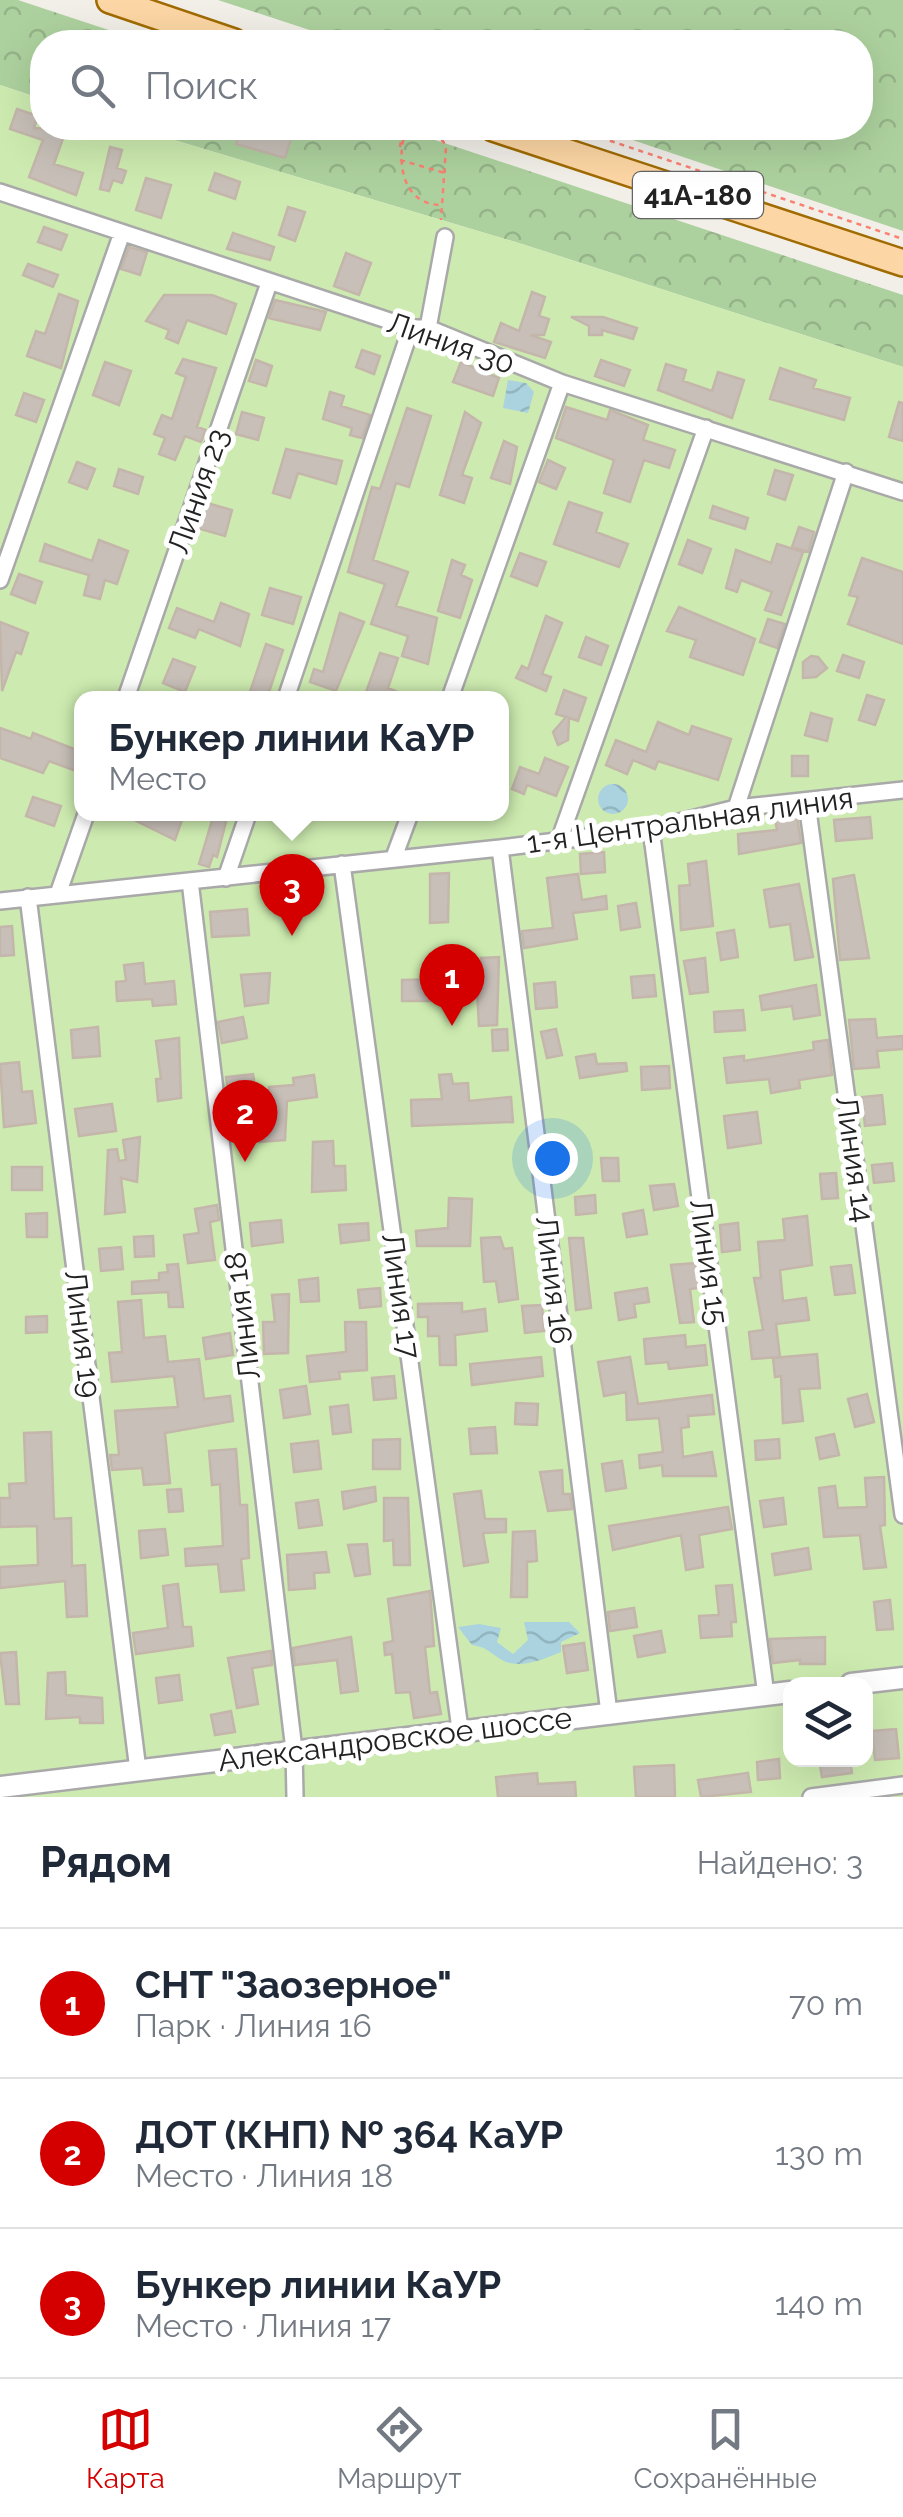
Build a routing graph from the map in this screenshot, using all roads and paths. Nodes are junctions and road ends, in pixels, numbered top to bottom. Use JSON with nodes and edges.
{"nodes":[{"id":1,"x":110,"y":0,"type":"edge"},
{"id":2,"x":199,"y":30,"type":"edge"},
{"id":3,"x":402,"y":140,"type":"edge"},
{"id":4,"x":440,"y":140,"type":"edge"},
{"id":5,"x":529,"y":140,"type":"edge"},
{"id":6,"x":608,"y":140,"type":"edge"},
{"id":7,"x":400,"y":160,"type":"junction"},
{"id":8,"x":446,"y":173,"type":"junction"},
{"id":9,"x":0,"y":192,"type":"edge"},
{"id":10,"x":439,"y":205,"type":"junction"},
{"id":11,"x":122,"y":233,"type":"junction"},
{"id":12,"x":445,"y":237,"type":"joint"},
{"id":13,"x":903,"y":239,"type":"edge"},
{"id":14,"x":903,"y":263,"type":"edge"},
{"id":15,"x":270,"y":284,"type":"junction"},
{"id":16,"x":419,"y":328,"type":"junction"},
{"id":17,"x":562,"y":383,"type":"junction"},
{"id":18,"x":706,"y":428,"type":"junction"},
{"id":19,"x":846,"y":472,"type":"junction"},
{"id":20,"x":903,"y":492,"type":"edge"},
{"id":21,"x":0,"y":580,"type":"edge"},
{"id":22,"x":128,"y":691,"type":"edge"},
{"id":23,"x":289,"y":691,"type":"edge"},
{"id":24,"x":452,"y":691,"type":"edge"},
{"id":25,"x":903,"y":790,"type":"edge"},
{"id":26,"x":807,"y":803,"type":"junction"},
{"id":27,"x":736,"y":808,"type":"junction"},
{"id":28,"x":84,"y":821,"type":"edge"},
{"id":29,"x":246,"y":821,"type":"edge"},
{"id":30,"x":407,"y":821,"type":"edge"},
{"id":31,"x":651,"y":828,"type":"junction"},
{"id":32,"x":560,"y":838,"type":"junction"},
{"id":33,"x":500,"y":848,"type":"junction"},
{"id":34,"x":394,"y":858,"type":"junction"},
{"id":35,"x":342,"y":864,"type":"junction"},
{"id":36,"x":226,"y":878,"type":"junction"},
{"id":37,"x":190,"y":881,"type":"junction"},
{"id":38,"x":58,"y":894,"type":"junction"},
{"id":39,"x":28,"y":897,"type":"junction"},
{"id":40,"x":0,"y":901,"type":"edge"},
{"id":41,"x":903,"y":1515,"type":"edge"},
{"id":42,"x":903,"y":1678,"type":"edge"},
{"id":43,"x":873,"y":1681,"type":"edge"},
{"id":44,"x":783,"y":1693,"type":"edge"},
{"id":45,"x":766,"y":1695,"type":"junction"},
{"id":46,"x":609,"y":1714,"type":"junction"},
{"id":47,"x":460,"y":1729,"type":"junction"},
{"id":48,"x":294,"y":1750,"type":"junction"},
{"id":49,"x":138,"y":1770,"type":"junction"},
{"id":50,"x":903,"y":1786,"type":"edge"},
{"id":51,"x":0,"y":1787,"type":"edge"},
{"id":52,"x":295,"y":1797,"type":"edge"},
{"id":53,"x":811,"y":1797,"type":"edge"}],
"edges":[{"from":1,"to":2,"type":"main road"},
{"from":3,"to":7,"type":"path"},
{"from":4,"to":8,"type":"path"},
{"from":5,"to":14,"type":"main road","number":"41А-180"},
{"from":6,"to":13,"type":"path"},
{"from":7,"to":8,"type":"path"},
{"from":7,"to":10,"type":"path"},
{"from":8,"to":10,"type":"path"},
{"from":9,"to":11,"type":"street","name":"Линия 30"},
{"from":10,"to":12,"type":"path"},
{"from":11,"to":15,"type":"street","name":"Линия 30"},
{"from":11,"to":21,"type":"street"},
{"from":12,"to":16,"type":"street"},
{"from":15,"to":16,"type":"street","name":"Линия 30"},
{"from":15,"to":22,"type":"street","name":"Линия 23"},
{"from":16,"to":17,"type":"street","name":"Линия 30"},
{"from":16,"to":23,"type":"street"},
{"from":17,"to":18,"type":"street","name":"Линия 30"},
{"from":17,"to":24,"type":"street"},
{"from":18,"to":19,"type":"street","name":"Линия 30"},
{"from":18,"to":32,"type":"street"},
{"from":19,"to":20,"type":"street","name":"Линия 30"},
{"from":19,"to":27,"type":"street"},
{"from":25,"to":26,"type":"street","name":"1-я Центральная линия"},
{"from":26,"to":27,"type":"street","name":"1-я Центральная линия"},
{"from":26,"to":41,"type":"street","name":"Линия 14"},
{"from":27,"to":31,"type":"street","name":"1-я Центральная линия"},
{"from":28,"to":38,"type":"street"},
{"from":29,"to":36,"type":"street"},
{"from":30,"to":34,"type":"street"},
{"from":31,"to":32,"type":"street","name":"1-я Центральная линия"},
{"from":31,"to":45,"type":"street","name":"Линия 15"},
{"from":32,"to":33,"type":"street","name":"1-я Центральная линия"},
{"from":33,"to":34,"type":"street","name":"1-я Центральная линия"},
{"from":33,"to":46,"type":"street","name":"Линия 16"},
{"from":34,"to":35,"type":"street","name":"1-я Центральная линия"},
{"from":35,"to":36,"type":"street","name":"1-я Центральная линия"},
{"from":35,"to":47,"type":"street","name":"Линия 17"},
{"from":36,"to":37,"type":"street","name":"1-я Центральная линия"},
{"from":37,"to":38,"type":"street","name":"1-я Центральная линия"},
{"from":37,"to":48,"type":"street","name":"Линия 18"},
{"from":38,"to":39,"type":"street","name":"1-я Центральная линия"},
{"from":39,"to":40,"type":"street","name":"1-я Центральная линия"},
{"from":39,"to":49,"type":"street","name":"Линия 19"},
{"from":42,"to":43,"type":"street"},
{"from":44,"to":45,"type":"street","name":"Александровское шоссе"},
{"from":45,"to":46,"type":"street","name":"Александровское шоссе"},
{"from":46,"to":47,"type":"street","name":"Александровское шоссе"},
{"from":47,"to":48,"type":"street","name":"Александровское шоссе"},
{"from":48,"to":49,"type":"street","name":"Александровское шоссе"},
{"from":48,"to":52,"type":"street","name":"Линия 18"},
{"from":49,"to":51,"type":"street","name":"Александровское шоссе"},
{"from":50,"to":53,"type":"street"}]}
